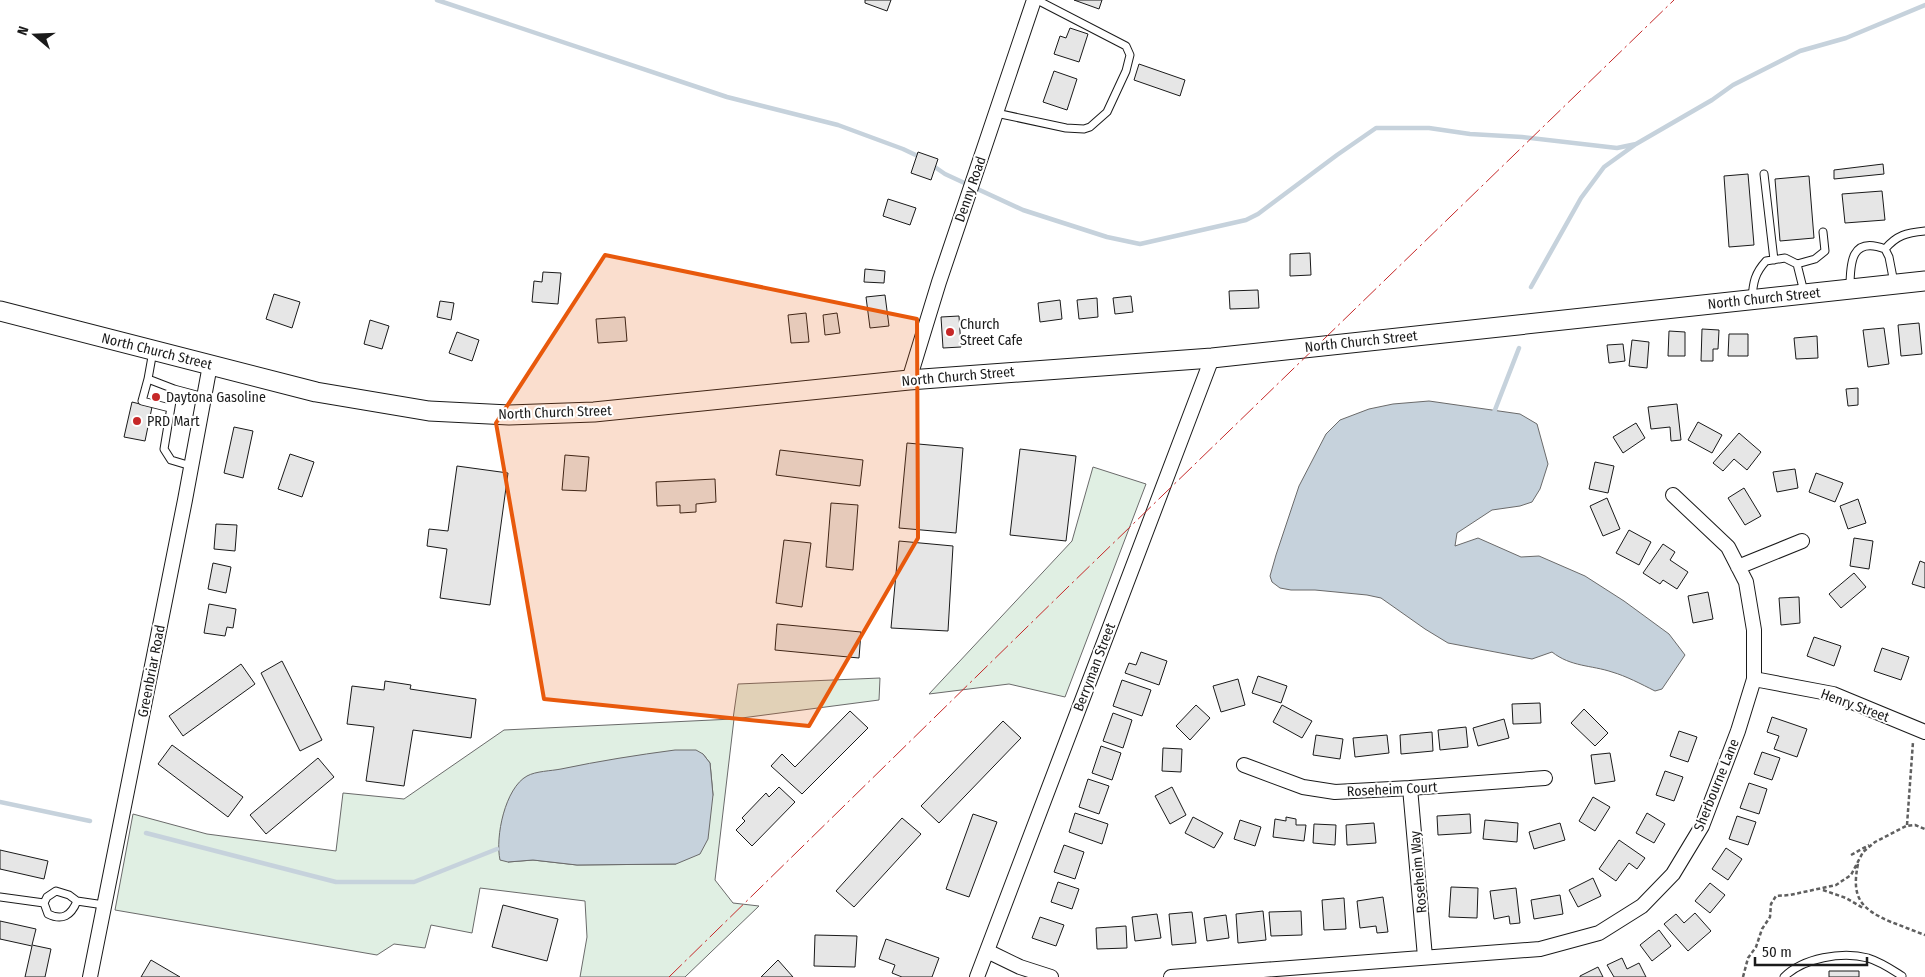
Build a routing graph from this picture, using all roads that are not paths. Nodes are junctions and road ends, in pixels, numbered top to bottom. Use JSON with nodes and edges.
{"nodes":[{"id":1,"x":1035,"y":0,"type":"edge"},
{"id":2,"x":996,"y":113,"type":"junction"},
{"id":3,"x":1764,"y":174,"type":"dead end"},
{"id":4,"x":1925,"y":231,"type":"edge"},
{"id":5,"x":1823,"y":232,"type":"dead end"},
{"id":6,"x":1885,"y":249,"type":"junction"},
{"id":7,"x":1774,"y":260,"type":"junction"},
{"id":8,"x":1797,"y":264,"type":"junction"},
{"id":9,"x":1925,"y":280,"type":"edge"},
{"id":10,"x":1894,"y":284,"type":"junction"},
{"id":11,"x":1850,"y":289,"type":"junction"},
{"id":12,"x":1804,"y":294,"type":"junction"},
{"id":13,"x":1752,"y":299,"type":"junction"},
{"id":14,"x":0,"y":311,"type":"edge"},
{"id":15,"x":153,"y":350,"type":"junction"},
{"id":16,"x":1212,"y":358,"type":"junction"},
{"id":17,"x":210,"y":365,"type":"junction"},
{"id":18,"x":148,"y":379,"type":"junction"},
{"id":19,"x":909,"y":380,"type":"junction"},
{"id":20,"x":174,"y":389,"type":"junction"},
{"id":21,"x":204,"y":396,"type":"junction"},
{"id":22,"x":170,"y":408,"type":"junction"},
{"id":23,"x":191,"y":466,"type":"junction"},
{"id":24,"x":1673,"y":495,"type":"dead end"},
{"id":25,"x":1802,"y":541,"type":"dead end"},
{"id":26,"x":1738,"y":567,"type":"junction"},
{"id":27,"x":1754,"y":679,"type":"junction"},
{"id":28,"x":1925,"y":732,"type":"edge"},
{"id":29,"x":1244,"y":765,"type":"dead end"},
{"id":30,"x":1545,"y":778,"type":"dead end"},
{"id":31,"x":1410,"y":788,"type":"junction"},
{"id":32,"x":0,"y":897,"type":"edge"},
{"id":33,"x":77,"y":901,"type":"junction"},
{"id":34,"x":44,"y":903,"type":"junction"},
{"id":35,"x":104,"y":905,"type":"junction"},
{"id":36,"x":987,"y":950,"type":"junction"},
{"id":37,"x":1425,"y":957,"type":"junction"},
{"id":38,"x":1902,"y":976,"type":"edge"},
{"id":39,"x":90,"y":977,"type":"edge"},
{"id":40,"x":977,"y":977,"type":"edge"},
{"id":41,"x":1051,"y":977,"type":"edge"},
{"id":42,"x":1171,"y":977,"type":"edge"},
{"id":43,"x":1784,"y":977,"type":"edge"}],
"edges":[{"from":1,"to":2,"type":"street","name":"Denny Road"},
{"from":1,"to":2,"type":"lane"},
{"from":2,"to":19,"type":"street","name":"Denny Road"},
{"from":3,"to":7,"type":"lane"},
{"from":4,"to":6,"type":"lane"},
{"from":5,"to":8,"type":"lane"},
{"from":6,"to":10,"type":"lane"},
{"from":6,"to":11,"type":"lane"},
{"from":7,"to":8,"type":"lane"},
{"from":7,"to":13,"type":"lane"},
{"from":8,"to":12,"type":"lane"},
{"from":9,"to":10,"type":"main road","name":"North Church Street"},
{"from":10,"to":11,"type":"main road","name":"North Church Street"},
{"from":11,"to":12,"type":"main road","name":"North Church Street"},
{"from":12,"to":13,"type":"main road","name":"North Church Street"},
{"from":13,"to":16,"type":"main road","name":"North Church Street"},
{"from":14,"to":15,"type":"main road","name":"North Church Street"},
{"from":15,"to":17,"type":"main road","name":"North Church Street"},
{"from":15,"to":18,"type":"lane"},
{"from":16,"to":19,"type":"main road","name":"North Church Street"},
{"from":16,"to":36,"type":"street","name":"Berryman Street"},
{"from":17,"to":19,"type":"main road","name":"North Church Street"},
{"from":17,"to":21,"type":"street","name":"Greenbriar Road"},
{"from":18,"to":20,"type":"lane"},
{"from":18,"to":22,"type":"lane"},
{"from":20,"to":21,"type":"lane"},
{"from":20,"to":22,"type":"lane"},
{"from":21,"to":23,"type":"street","name":"Greenbriar Road"},
{"from":22,"to":23,"type":"lane"},
{"from":23,"to":35,"type":"street","name":"Greenbriar Road"},
{"from":24,"to":26,"type":"street","name":"Sherbourne Lane"},
{"from":25,"to":26,"type":"street"},
{"from":26,"to":27,"type":"street","name":"Sherbourne Lane"},
{"from":27,"to":28,"type":"street","name":"Henry Street"},
{"from":27,"to":37,"type":"street","name":"Sherbourne Lane"},
{"from":29,"to":31,"type":"street","name":"Roseheim Court"},
{"from":30,"to":31,"type":"street","name":"Roseheim Court"},
{"from":31,"to":37,"type":"street","name":"Roseheim Way"},
{"from":32,"to":34,"type":"lane"},
{"from":33,"to":34,"type":"lane"},
{"from":33,"to":34,"type":"lane"},
{"from":33,"to":35,"type":"lane"},
{"from":35,"to":39,"type":"street","name":"Greenbriar Road"},
{"from":36,"to":40,"type":"street","name":"Berryman Street"},
{"from":36,"to":41,"type":"street"},
{"from":37,"to":42,"type":"street","name":"Sherbourne Lane"},
{"from":38,"to":43,"type":"lane"}]}
